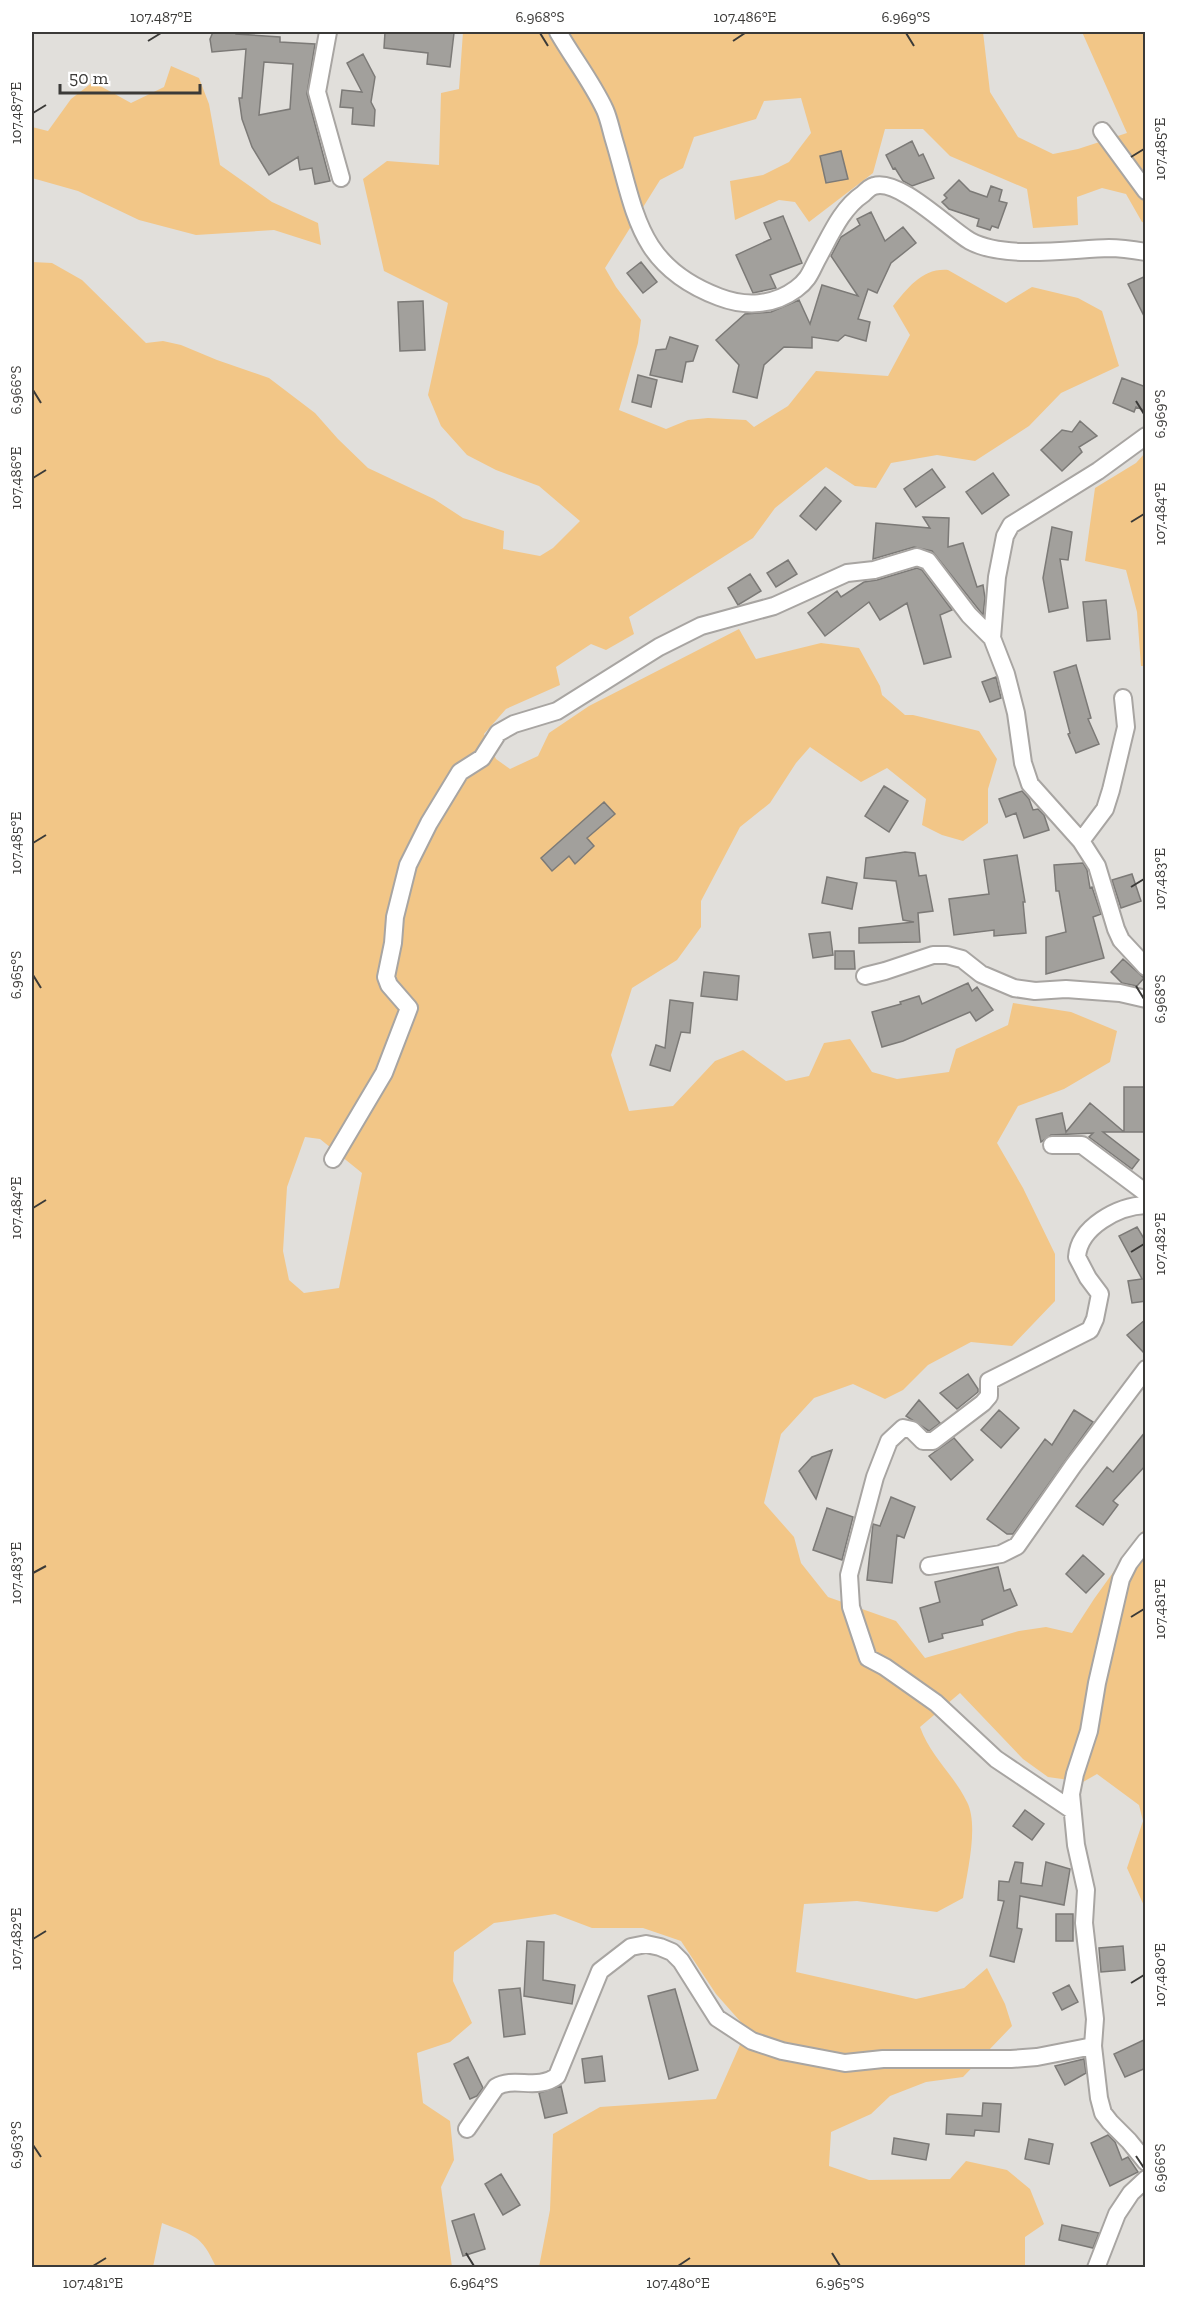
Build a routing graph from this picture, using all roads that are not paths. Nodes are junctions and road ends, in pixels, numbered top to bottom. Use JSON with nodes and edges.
{"nodes":[{"id":1,"x":328,"y":32,"type":"edge"},
{"id":2,"x":558,"y":32,"type":"edge"},
{"id":3,"x":1102,"y":131,"type":"dead end"},
{"id":4,"x":341,"y":178,"type":"dead end"},
{"id":5,"x":1146,"y":191,"type":"edge"},
{"id":6,"x":1146,"y":252,"type":"edge"},
{"id":7,"x":1146,"y":436,"type":"edge"},
{"id":8,"x":992,"y":638,"type":"junction"},
{"id":9,"x":1123,"y":698,"type":"dead end"},
{"id":10,"x":1081,"y":841,"type":"junction"},
{"id":11,"x":1146,"y":967,"type":"edge"},
{"id":12,"x":865,"y":976,"type":"dead end"},
{"id":13,"x":1146,"y":999,"type":"edge"},
{"id":14,"x":1052,"y":1145,"type":"dead end"},
{"id":15,"x":333,"y":1159,"type":"dead end"},
{"id":16,"x":1146,"y":1193,"type":"edge"},
{"id":17,"x":1146,"y":1205,"type":"edge"},
{"id":18,"x":1146,"y":1369,"type":"edge"},
{"id":19,"x":1146,"y":1541,"type":"edge"},
{"id":20,"x":929,"y":1566,"type":"dead end"},
{"id":21,"x":1072,"y":1810,"type":"junction"},
{"id":22,"x":1093,"y":2046,"type":"junction"},
{"id":23,"x":467,"y":2129,"type":"dead end"},
{"id":24,"x":1146,"y":2162,"type":"edge"},
{"id":25,"x":1146,"y":2179,"type":"edge"},
{"id":26,"x":1096,"y":2268,"type":"edge"}],
"edges":[{"from":1,"to":4,"type":"street"},
{"from":2,"to":6,"type":"street"},
{"from":3,"to":5,"type":"street"},
{"from":7,"to":8,"type":"street"},
{"from":8,"to":10,"type":"street"},
{"from":8,"to":15,"type":"street"},
{"from":9,"to":10,"type":"street"},
{"from":10,"to":11,"type":"street"},
{"from":12,"to":13,"type":"street"},
{"from":14,"to":16,"type":"street"},
{"from":17,"to":21,"type":"street"},
{"from":18,"to":20,"type":"street"},
{"from":19,"to":21,"type":"street"},
{"from":21,"to":22,"type":"street"},
{"from":22,"to":23,"type":"street"},
{"from":22,"to":24,"type":"street"},
{"from":25,"to":26,"type":"street"}]}
